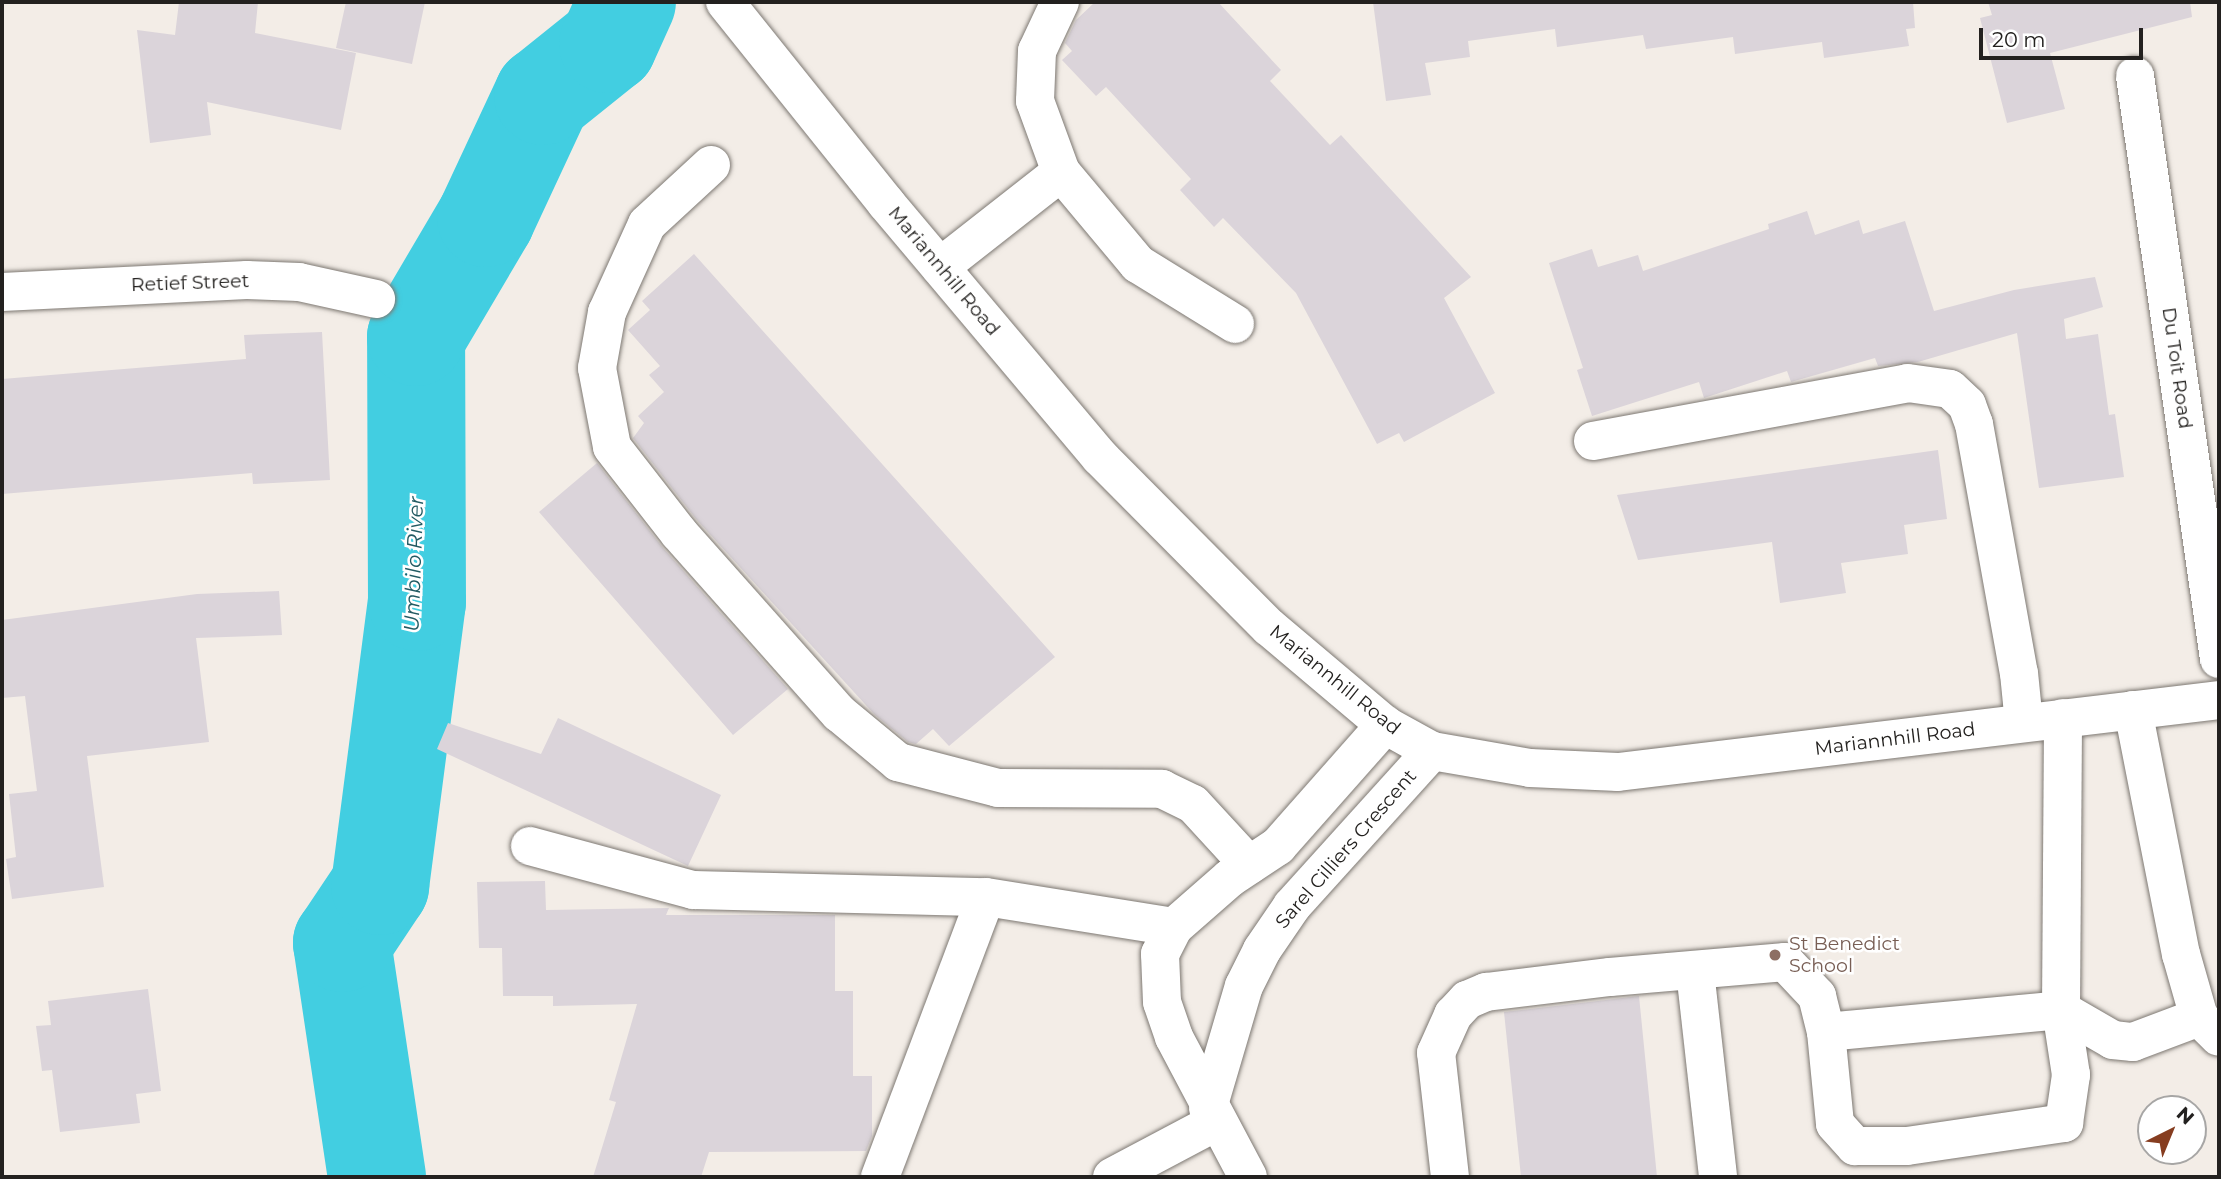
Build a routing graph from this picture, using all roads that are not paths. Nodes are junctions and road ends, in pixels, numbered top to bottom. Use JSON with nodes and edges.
{"nodes":[{"id":1,"x":1060,"y":2,"type":"edge"},
{"id":2,"x":730,"y":9,"type":"edge"},
{"id":3,"x":2135,"y":76,"type":"dead end"},
{"id":4,"x":711,"y":165,"type":"dead end"},
{"id":5,"x":1061,"y":172,"type":"junction"},
{"id":6,"x":940,"y":267,"type":"junction"},
{"id":7,"x":2,"y":292,"type":"edge"},
{"id":8,"x":376,"y":299,"type":"dead end"},
{"id":9,"x":1234,"y":324,"type":"dead end"},
{"id":10,"x":1593,"y":441,"type":"dead end"},
{"id":11,"x":2219,"y":659,"type":"edge"},
{"id":12,"x":2219,"y":700,"type":"edge"},
{"id":13,"x":2133,"y":710,"type":"junction"},
{"id":14,"x":2063,"y":718,"type":"junction"},
{"id":15,"x":2024,"y":723,"type":"junction"},
{"id":16,"x":1385,"y":725,"type":"junction"},
{"id":17,"x":1432,"y":751,"type":"junction"},
{"id":18,"x":530,"y":846,"type":"dead end"},
{"id":19,"x":1249,"y":865,"type":"junction"},
{"id":20,"x":986,"y":897,"type":"junction"},
{"id":21,"x":1174,"y":927,"type":"junction"},
{"id":22,"x":1695,"y":971,"type":"junction"},
{"id":23,"x":2061,"y":1010,"type":"junction"},
{"id":24,"x":2209,"y":1027,"type":"edge"},
{"id":25,"x":1826,"y":1032,"type":"junction"},
{"id":26,"x":1212,"y":1115,"type":"junction"},
{"id":27,"x":880,"y":1177,"type":"edge"},
{"id":28,"x":1112,"y":1177,"type":"edge"},
{"id":29,"x":1248,"y":1177,"type":"edge"},
{"id":30,"x":1450,"y":1177,"type":"edge"},
{"id":31,"x":1718,"y":1177,"type":"edge"}],
"edges":[{"from":1,"to":5,"type":"street"},
{"from":2,"to":6,"type":"street","name":"Mariannhill Road"},
{"from":3,"to":11,"type":"street","name":"Du Toit Road"},
{"from":4,"to":19,"type":"street"},
{"from":5,"to":6,"type":"street"},
{"from":5,"to":9,"type":"street"},
{"from":6,"to":16,"type":"street","name":"Mariannhill Road"},
{"from":7,"to":8,"type":"street","name":"Retief Street"},
{"from":10,"to":15,"type":"street"},
{"from":12,"to":13,"type":"street","name":"Mariannhill Road"},
{"from":13,"to":14,"type":"street","name":"Mariannhill Road"},
{"from":13,"to":24,"type":"street"},
{"from":14,"to":15,"type":"street","name":"Mariannhill Road"},
{"from":14,"to":23,"type":"street"},
{"from":15,"to":17,"type":"street","name":"Mariannhill Road"},
{"from":16,"to":17,"type":"street","name":"Mariannhill Road"},
{"from":16,"to":19,"type":"street"},
{"from":17,"to":26,"type":"street","name":"Sarel Cilliers Crescent"},
{"from":18,"to":20,"type":"street"},
{"from":19,"to":21,"type":"street"},
{"from":20,"to":21,"type":"street"},
{"from":20,"to":27,"type":"street"},
{"from":21,"to":26,"type":"street"},
{"from":22,"to":25,"type":"street"},
{"from":22,"to":30,"type":"street"},
{"from":22,"to":31,"type":"street"},
{"from":23,"to":24,"type":"street"},
{"from":23,"to":25,"type":"street"},
{"from":23,"to":25,"type":"street"},
{"from":26,"to":28,"type":"street"},
{"from":26,"to":29,"type":"street"}]}
